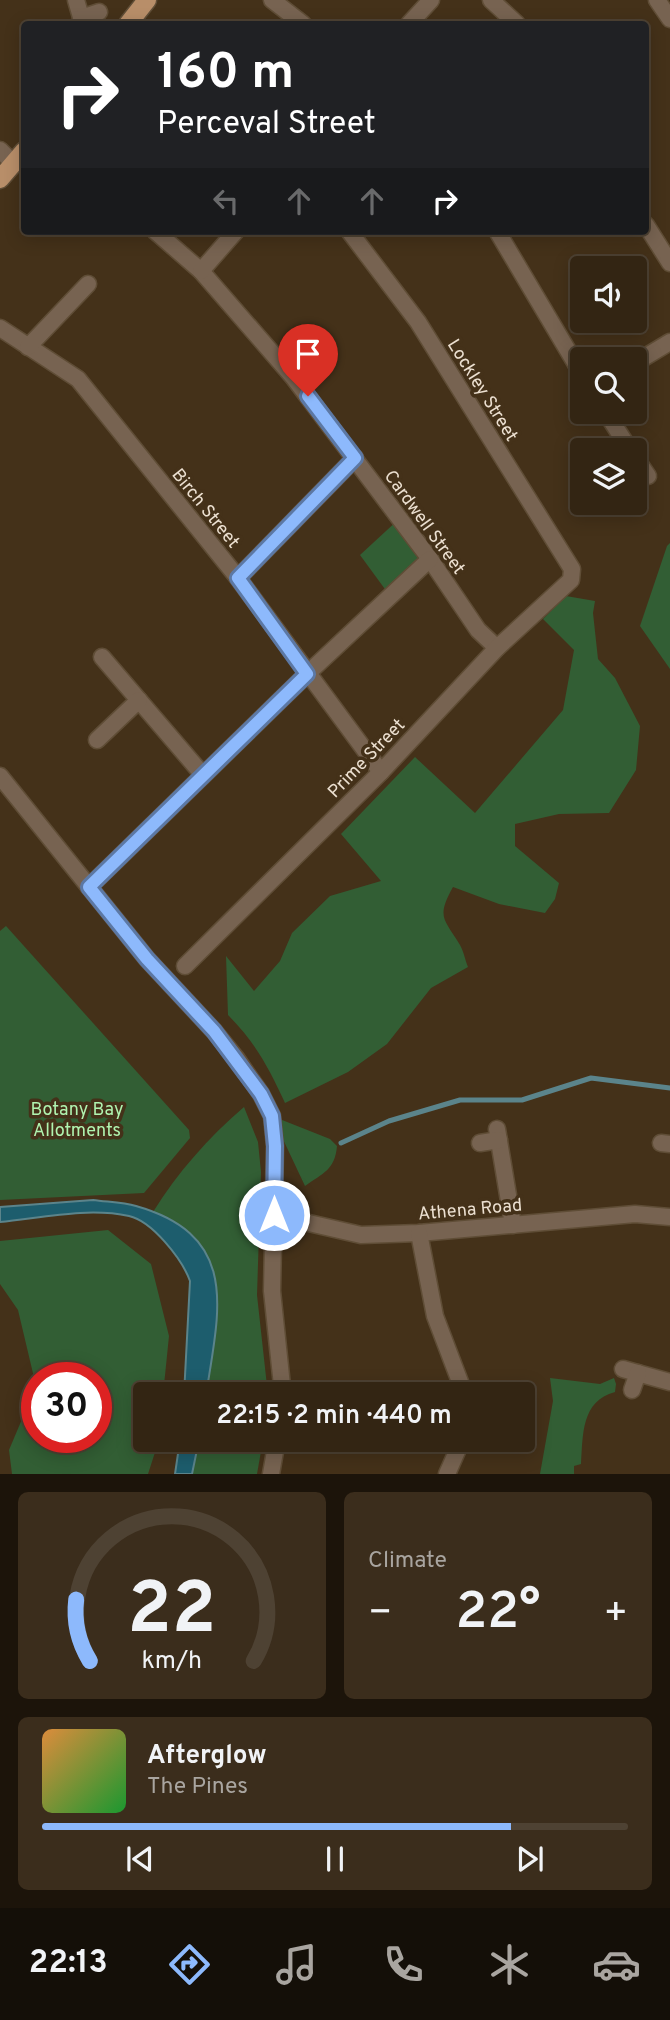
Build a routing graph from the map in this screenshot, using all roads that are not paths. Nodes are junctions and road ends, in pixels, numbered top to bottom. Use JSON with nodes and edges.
{"nodes":[{"id":1,"x":76,"y":0,"type":"edge"},
{"id":2,"x":147,"y":0,"type":"edge"},
{"id":3,"x":272,"y":0,"type":"edge"},
{"id":4,"x":431,"y":0,"type":"edge"},
{"id":5,"x":491,"y":0,"type":"edge"},
{"id":6,"x":657,"y":0,"type":"edge"},
{"id":7,"x":99,"y":12,"type":"dead end"},
{"id":8,"x":670,"y":19,"type":"edge"},
{"id":9,"x":82,"y":21,"type":"edge"},
{"id":10,"x":130,"y":21,"type":"edge"},
{"id":11,"x":299,"y":21,"type":"edge"},
{"id":12,"x":412,"y":21,"type":"edge"},
{"id":13,"x":514,"y":21,"type":"edge"},
{"id":14,"x":0,"y":150,"type":"edge"},
{"id":15,"x":20,"y":158,"type":"edge"},
{"id":16,"x":0,"y":179,"type":"edge"},
{"id":17,"x":649,"y":230,"type":"edge"},
{"id":18,"x":160,"y":235,"type":"edge"},
{"id":19,"x":232,"y":235,"type":"edge"},
{"id":20,"x":352,"y":235,"type":"edge"},
{"id":21,"x":498,"y":235,"type":"edge"},
{"id":22,"x":670,"y":263,"type":"edge"},
{"id":23,"x":201,"y":271,"type":"junction"},
{"id":24,"x":88,"y":284,"type":"dead end"},
{"id":25,"x":0,"y":328,"type":"edge"},
{"id":26,"x":670,"y":342,"type":"edge"},
{"id":27,"x":28,"y":346,"type":"junction"},
{"id":28,"x":570,"y":354,"type":"edge"},
{"id":29,"x":647,"y":356,"type":"edge"},
{"id":30,"x":355,"y":458,"type":"junction"},
{"id":31,"x":430,"y":559,"type":"junction"},
{"id":32,"x":571,"y":576,"type":"joint"},
{"id":33,"x":238,"y":578,"type":"junction"},
{"id":34,"x":497,"y":648,"type":"junction"},
{"id":35,"x":102,"y":657,"type":"dead end"},
{"id":36,"x":307,"y":674,"type":"junction"},
{"id":37,"x":139,"y":700,"type":"junction"},
{"id":38,"x":97,"y":740,"type":"dead end"},
{"id":39,"x":381,"y":772,"type":"junction"},
{"id":40,"x":203,"y":775,"type":"junction"},
{"id":41,"x":0,"y":776,"type":"edge"},
{"id":42,"x":13,"y":794,"type":"junction"},
{"id":43,"x":0,"y":806,"type":"edge"},
{"id":44,"x":89,"y":887,"type":"junction"},
{"id":45,"x":185,"y":966,"type":"dead end"},
{"id":46,"x":480,"y":1143,"type":"dead end"},
{"id":47,"x":670,"y":1214,"type":"edge"},
{"id":48,"x":274,"y":1215,"type":"junction"},
{"id":49,"x":513,"y":1224,"type":"junction"},
{"id":50,"x":419,"y":1233,"type":"junction"},
{"id":51,"x":282,"y":1382,"type":"edge"},
{"id":52,"x":460,"y":1382,"type":"edge"},
{"id":53,"x":670,"y":1382,"type":"edge"},
{"id":54,"x":632,"y":1390,"type":"dead end"},
{"id":55,"x":275,"y":1452,"type":"edge"},
{"id":56,"x":457,"y":1452,"type":"edge"},
{"id":57,"x":271,"y":1474,"type":"edge"},
{"id":58,"x":447,"y":1474,"type":"edge"}],
"edges":[{"from":1,"to":9,"type":"street"},
{"from":2,"to":10,"type":"main road"},
{"from":3,"to":11,"type":"street"},
{"from":4,"to":12,"type":"street"},
{"from":5,"to":13,"type":"street"},
{"from":6,"to":8,"type":"street"},
{"from":7,"to":9,"type":"street"},
{"from":14,"to":15,"type":"street"},
{"from":15,"to":16,"type":"main road"},
{"from":17,"to":22,"type":"street"},
{"from":18,"to":23,"type":"street","name":"Cardwell Street"},
{"from":19,"to":23,"type":"street"},
{"from":20,"to":32,"type":"street","name":"Lockley Street"},
{"from":21,"to":28,"type":"street"},
{"from":23,"to":30,"type":"street","name":"Cardwell Street"},
{"from":24,"to":27,"type":"street"},
{"from":25,"to":27,"type":"street","name":"Birch Street"},
{"from":26,"to":29,"type":"street"},
{"from":27,"to":33,"type":"street","name":"Birch Street"},
{"from":30,"to":31,"type":"street","name":"Cardwell Street"},
{"from":30,"to":33,"type":"street"},
{"from":31,"to":34,"type":"street","name":"Cardwell Street"},
{"from":31,"to":36,"type":"street"},
{"from":32,"to":34,"type":"street","name":"Prime Street"},
{"from":33,"to":36,"type":"street","name":"Birch Street"},
{"from":34,"to":39,"type":"street","name":"Prime Street"},
{"from":35,"to":37,"type":"street"},
{"from":36,"to":39,"type":"street","name":"Birch Street"},
{"from":36,"to":40,"type":"street"},
{"from":37,"to":38,"type":"street"},
{"from":37,"to":40,"type":"street"},
{"from":39,"to":45,"type":"street","name":"Prime Street"},
{"from":40,"to":44,"type":"street"},
{"from":41,"to":42,"type":"street"},
{"from":42,"to":43,"type":"street"},
{"from":42,"to":44,"type":"street"},
{"from":44,"to":48,"type":"street"},
{"from":46,"to":49,"type":"street"},
{"from":47,"to":49,"type":"street","name":"Athena Road"},
{"from":48,"to":50,"type":"street","name":"Athena Road"},
{"from":48,"to":51,"type":"street"},
{"from":49,"to":50,"type":"street","name":"Athena Road"},
{"from":50,"to":52,"type":"street"},
{"from":53,"to":54,"type":"street"},
{"from":55,"to":57,"type":"street"},
{"from":56,"to":58,"type":"street"}]}
